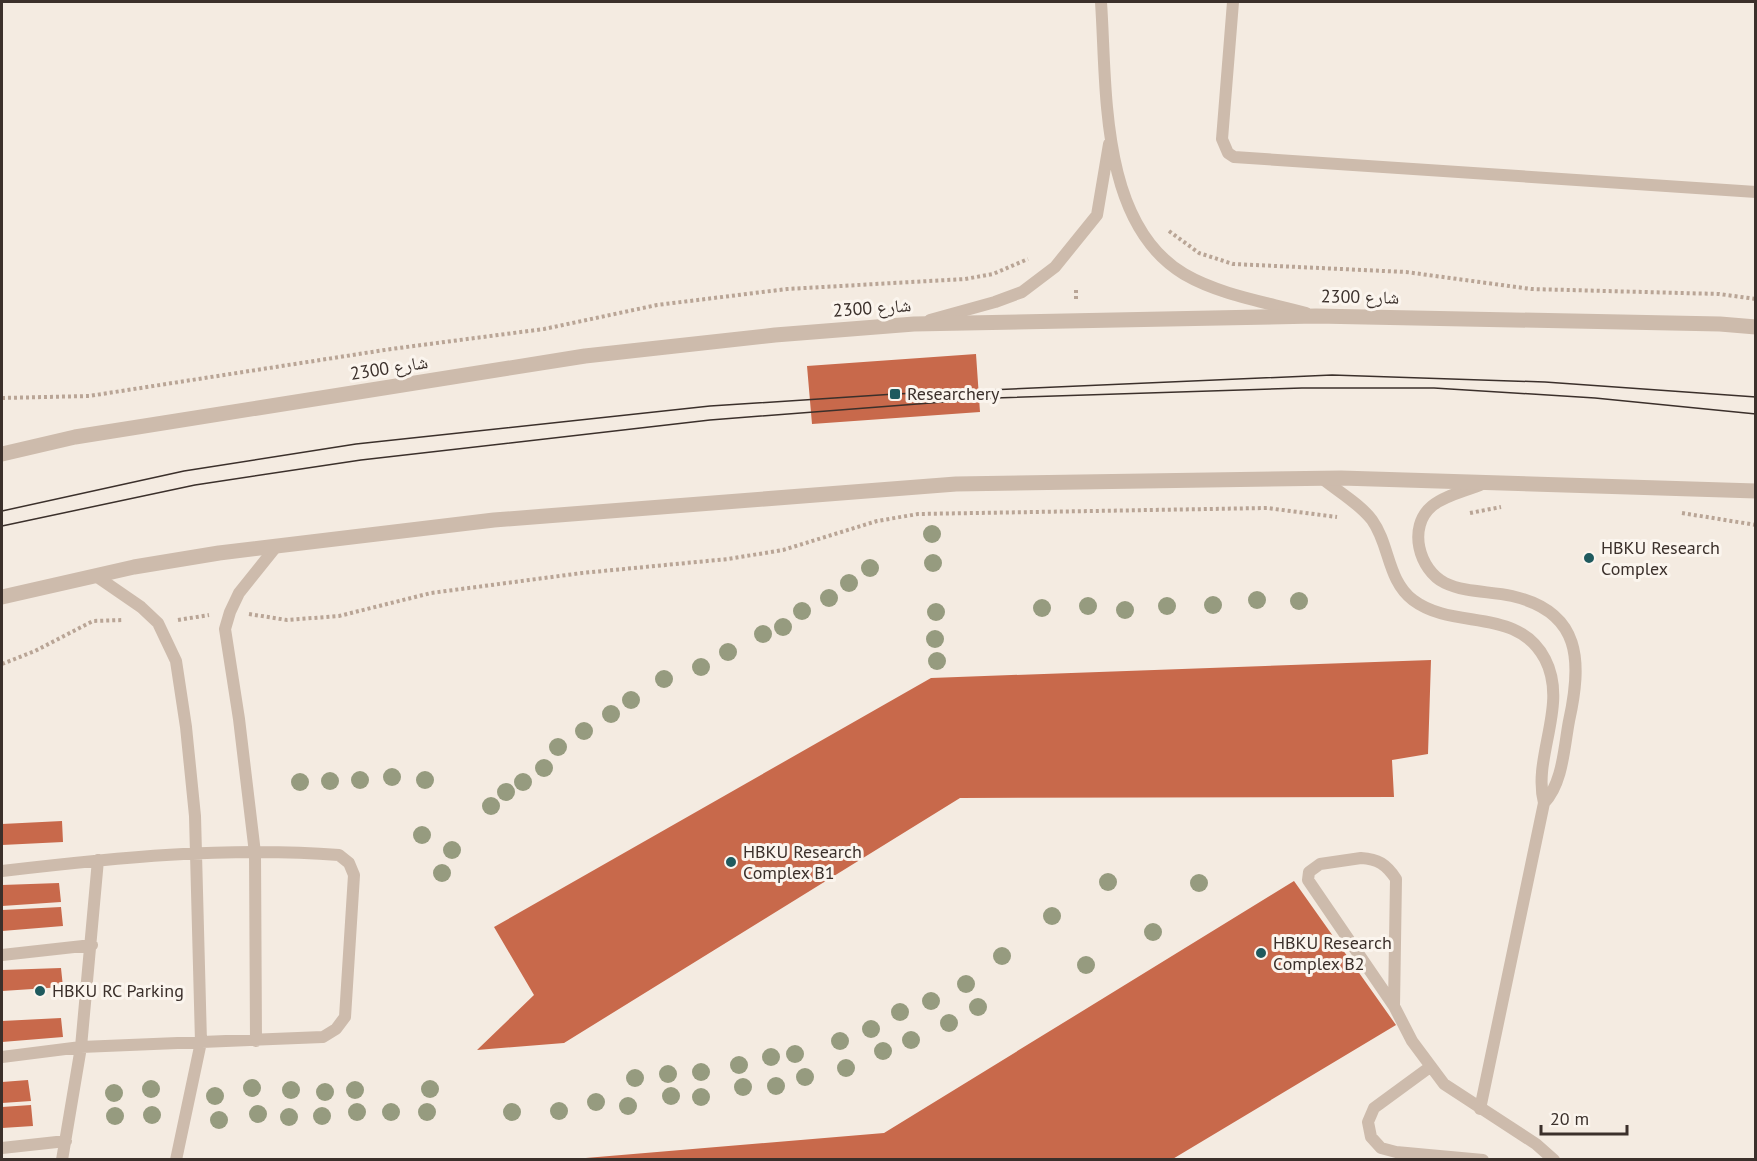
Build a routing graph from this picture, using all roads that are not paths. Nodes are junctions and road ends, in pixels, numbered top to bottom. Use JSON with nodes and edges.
{"nodes":[{"id":1,"x":1101,"y":2,"type":"edge"},
{"id":2,"x":1233,"y":2,"type":"edge"},
{"id":3,"x":1111,"y":137,"type":"junction"},
{"id":4,"x":1755,"y":192,"type":"edge"},
{"id":5,"x":1316,"y":316,"type":"junction"},
{"id":6,"x":914,"y":324,"type":"junction"},
{"id":7,"x":1755,"y":327,"type":"edge"},
{"id":8,"x":2,"y":454,"type":"edge"},
{"id":9,"x":1323,"y":479,"type":"junction"},
{"id":10,"x":1490,"y":482,"type":"junction"},
{"id":11,"x":1755,"y":491,"type":"edge"},
{"id":12,"x":275,"y":548,"type":"junction"},
{"id":13,"x":96,"y":576,"type":"junction"},
{"id":14,"x":2,"y":597,"type":"edge"},
{"id":15,"x":1544,"y":803,"type":"junction"},
{"id":16,"x":255,"y":853,"type":"junction"},
{"id":17,"x":196,"y":855,"type":"junction"},
{"id":18,"x":98,"y":860,"type":"junction"},
{"id":19,"x":2,"y":871,"type":"edge"},
{"id":20,"x":92,"y":945,"type":"junction"},
{"id":21,"x":2,"y":956,"type":"edge"},
{"id":22,"x":1394,"y":1006,"type":"junction"},
{"id":23,"x":256,"y":1041,"type":"junction"},
{"id":24,"x":201,"y":1042,"type":"junction"},
{"id":25,"x":81,"y":1047,"type":"junction"},
{"id":26,"x":2,"y":1057,"type":"edge"},
{"id":27,"x":1430,"y":1067,"type":"junction"},
{"id":28,"x":1480,"y":1109,"type":"junction"},
{"id":29,"x":66,"y":1142,"type":"junction"},
{"id":30,"x":2,"y":1148,"type":"edge"},
{"id":31,"x":62,"y":1160,"type":"edge"},
{"id":32,"x":176,"y":1160,"type":"edge"},
{"id":33,"x":1483,"y":1160,"type":"edge"},
{"id":34,"x":1554,"y":1160,"type":"edge"}],
"edges":[{"from":1,"to":3,"type":"lane"},
{"from":2,"to":4,"type":"lane"},
{"from":3,"to":5,"type":"lane"},
{"from":3,"to":6,"type":"lane"},
{"from":5,"to":6,"type":"street","name":"شارع 2300"},
{"from":5,"to":7,"type":"street","name":"شارع 2300"},
{"from":6,"to":8,"type":"street","name":"شارع 2300"},
{"from":9,"to":10,"type":"street"},
{"from":9,"to":12,"type":"street"},
{"from":9,"to":15,"type":"lane"},
{"from":10,"to":11,"type":"street"},
{"from":10,"to":15,"type":"lane"},
{"from":12,"to":13,"type":"street"},
{"from":12,"to":16,"type":"lane"},
{"from":13,"to":14,"type":"street"},
{"from":13,"to":17,"type":"lane"},
{"from":15,"to":28,"type":"lane"},
{"from":16,"to":17,"type":"lane"},
{"from":16,"to":23,"type":"lane"},
{"from":16,"to":23,"type":"lane"},
{"from":17,"to":18,"type":"lane"},
{"from":17,"to":24,"type":"lane"},
{"from":18,"to":19,"type":"lane"},
{"from":18,"to":20,"type":"lane"},
{"from":20,"to":21,"type":"lane"},
{"from":20,"to":25,"type":"lane"},
{"from":22,"to":22,"type":"lane"},
{"from":22,"to":27,"type":"lane"},
{"from":23,"to":24,"type":"lane"},
{"from":24,"to":25,"type":"lane"},
{"from":24,"to":32,"type":"lane"},
{"from":25,"to":26,"type":"lane"},
{"from":25,"to":29,"type":"lane"},
{"from":27,"to":28,"type":"lane"},
{"from":27,"to":33,"type":"lane"},
{"from":28,"to":34,"type":"lane"},
{"from":29,"to":30,"type":"lane"},
{"from":29,"to":31,"type":"lane"}]}
